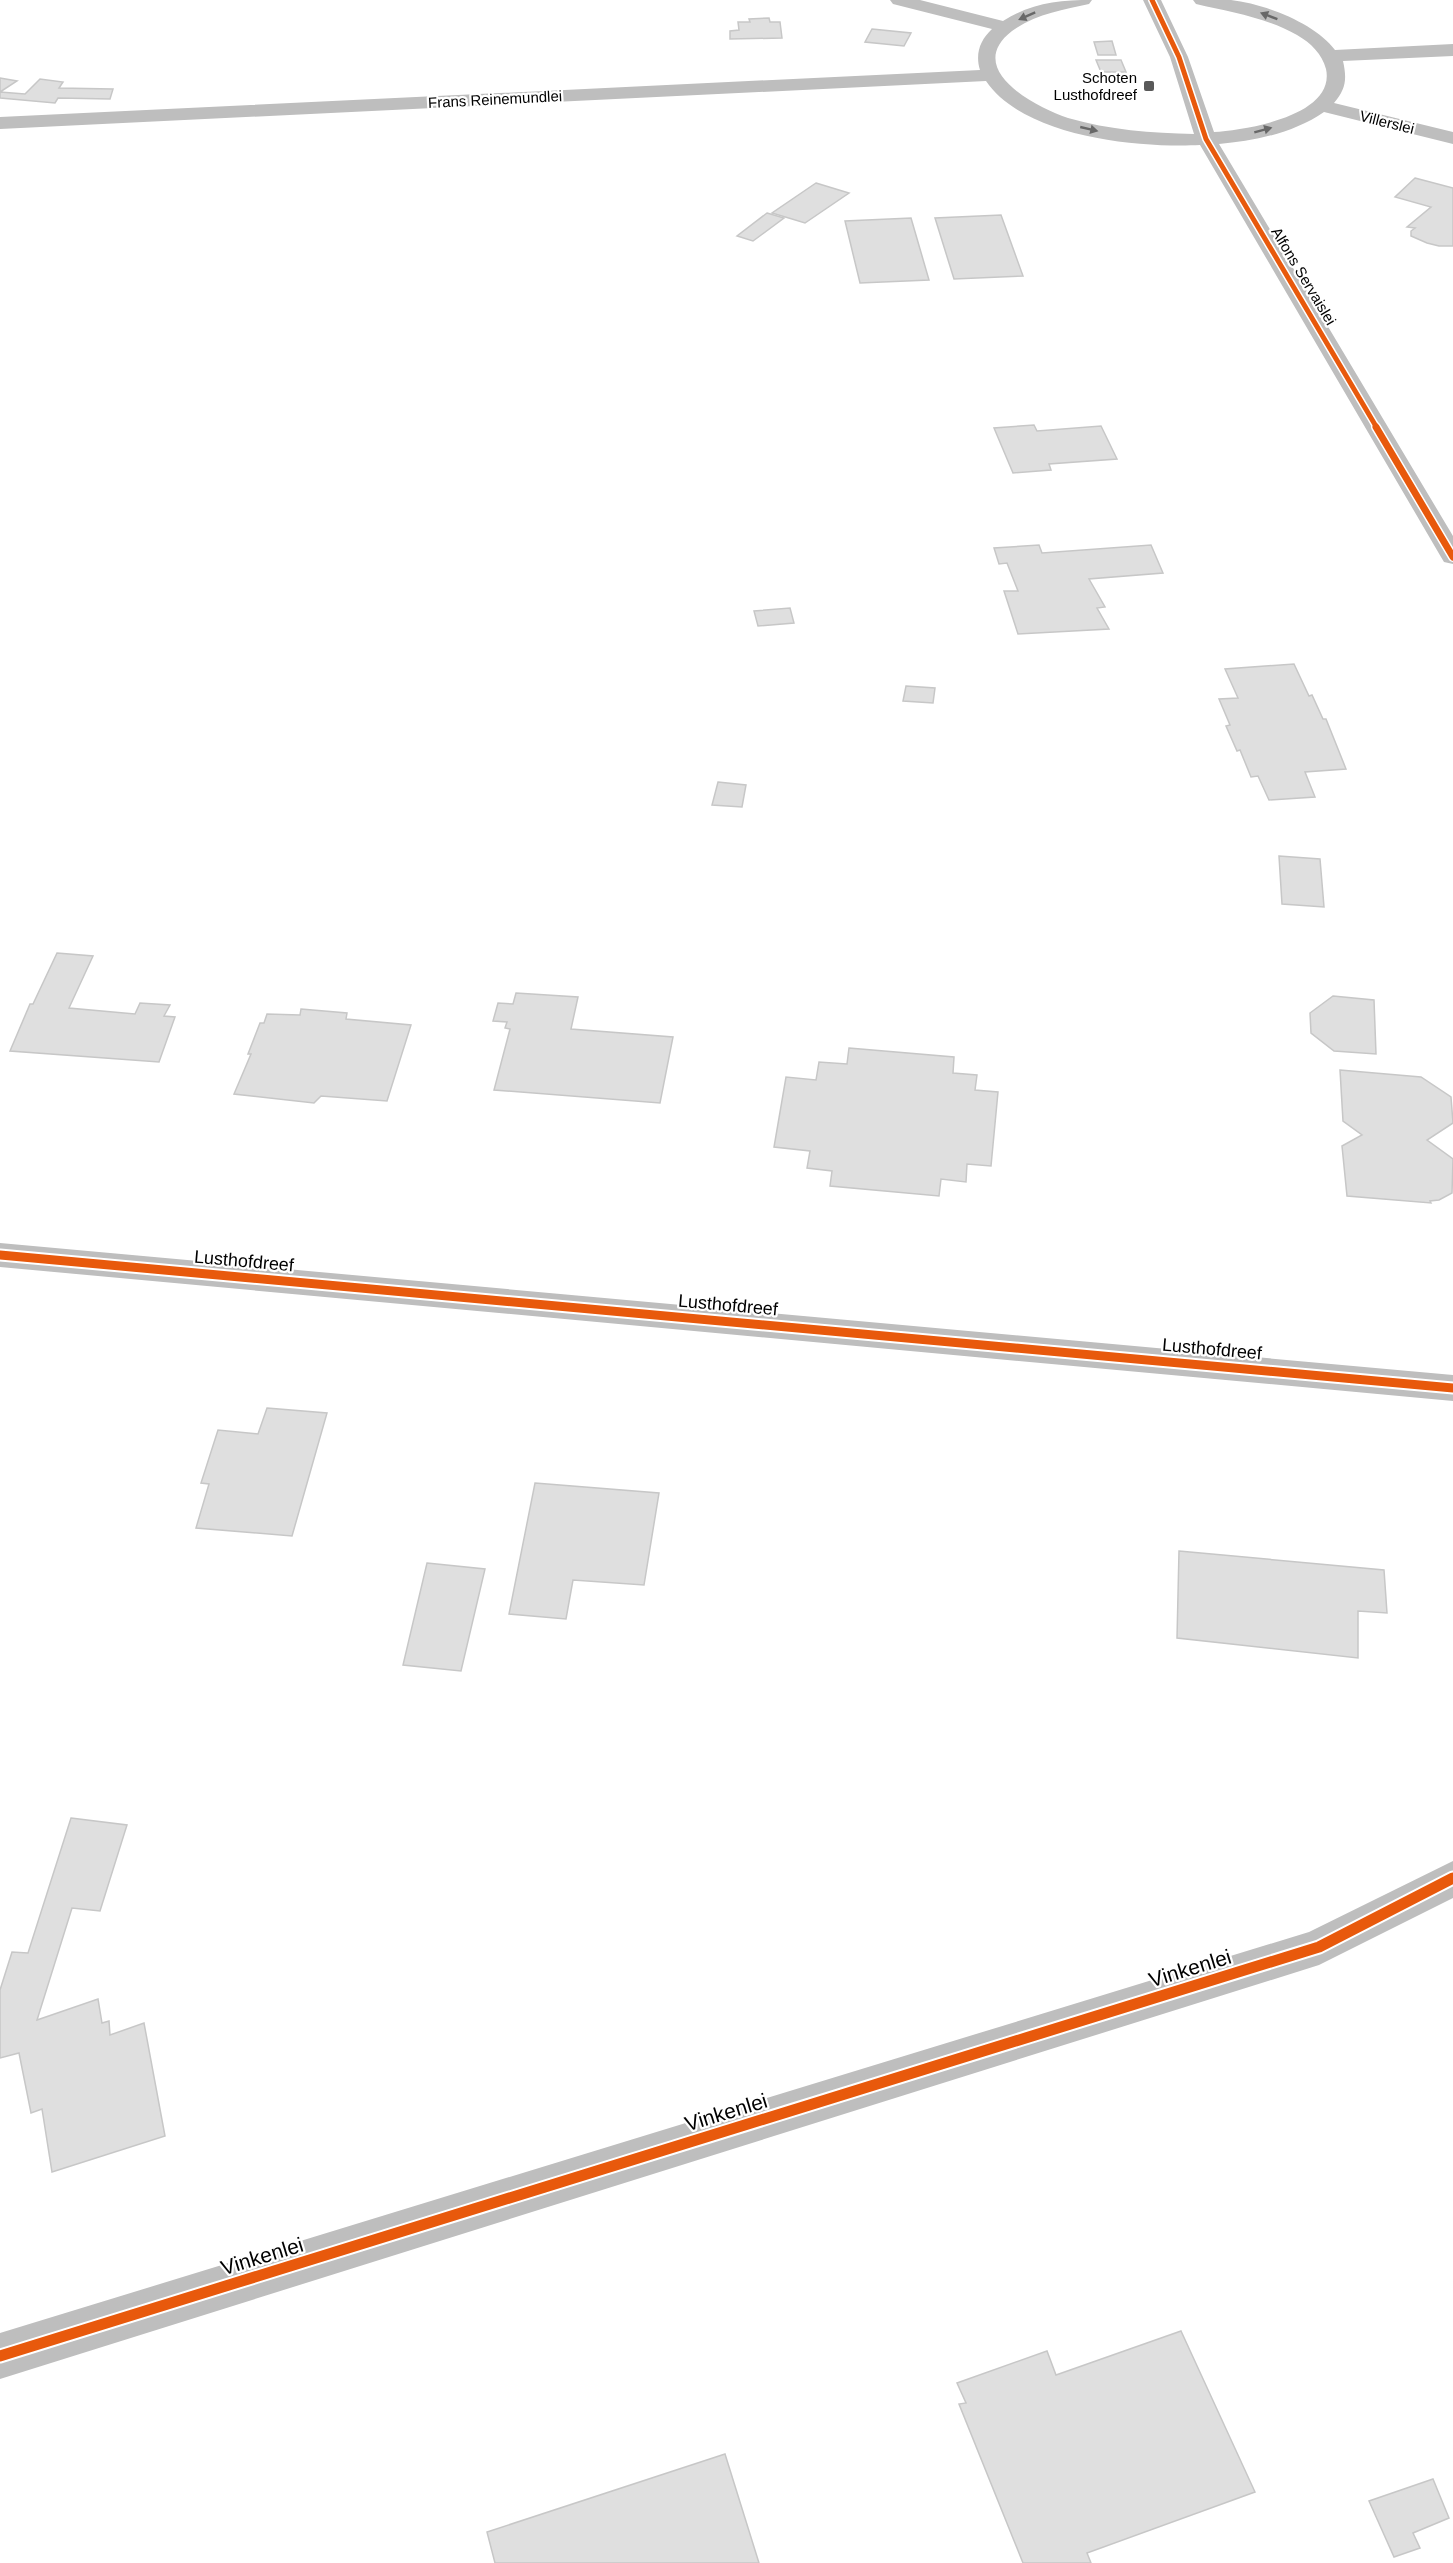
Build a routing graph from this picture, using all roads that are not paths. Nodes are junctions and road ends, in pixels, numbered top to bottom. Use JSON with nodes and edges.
{"nodes":[{"id":1,"x":899,"y":0,"type":"edge"},
{"id":2,"x":1083,"y":0,"type":"edge"},
{"id":3,"x":1152,"y":0,"type":"edge"},
{"id":4,"x":1202,"y":0,"type":"edge"},
{"id":5,"x":1005,"y":27,"type":"junction"},
{"id":6,"x":1453,"y":50,"type":"edge"},
{"id":7,"x":1331,"y":56,"type":"junction"},
{"id":8,"x":990,"y":75,"type":"junction"},
{"id":9,"x":1321,"y":106,"type":"junction"},
{"id":10,"x":0,"y":123,"type":"edge"},
{"id":11,"x":1453,"y":138,"type":"edge"},
{"id":12,"x":1206,"y":139,"type":"junction"},
{"id":13,"x":1453,"y":557,"type":"edge"},
{"id":14,"x":0,"y":1255,"type":"edge"},
{"id":15,"x":1453,"y":1388,"type":"edge"},
{"id":16,"x":1453,"y":1878,"type":"edge"},
{"id":17,"x":0,"y":2356,"type":"edge"}],
"edges":[{"from":1,"to":5,"type":"street"},
{"from":2,"to":5,"type":"street","one_way":true},
{"from":3,"to":12,"type":"street","name":"Alfons Servaislei"},
{"from":7,"to":4,"type":"street","one_way":true},
{"from":5,"to":8,"type":"street"},
{"from":6,"to":7,"type":"street"},
{"from":7,"to":9,"type":"street"},
{"from":8,"to":10,"type":"street","name":"Frans Reinemundlei"},
{"from":8,"to":12,"type":"street","one_way":true},
{"from":9,"to":11,"type":"street","name":"Villerslei"},
{"from":12,"to":9,"type":"street","one_way":true},
{"from":12,"to":13,"type":"street","name":"Alfons Servaislei"},
{"from":14,"to":15,"type":"street","name":"Lusthofdreef"},
{"from":16,"to":17,"type":"street","name":"Vinkenlei"}]}
